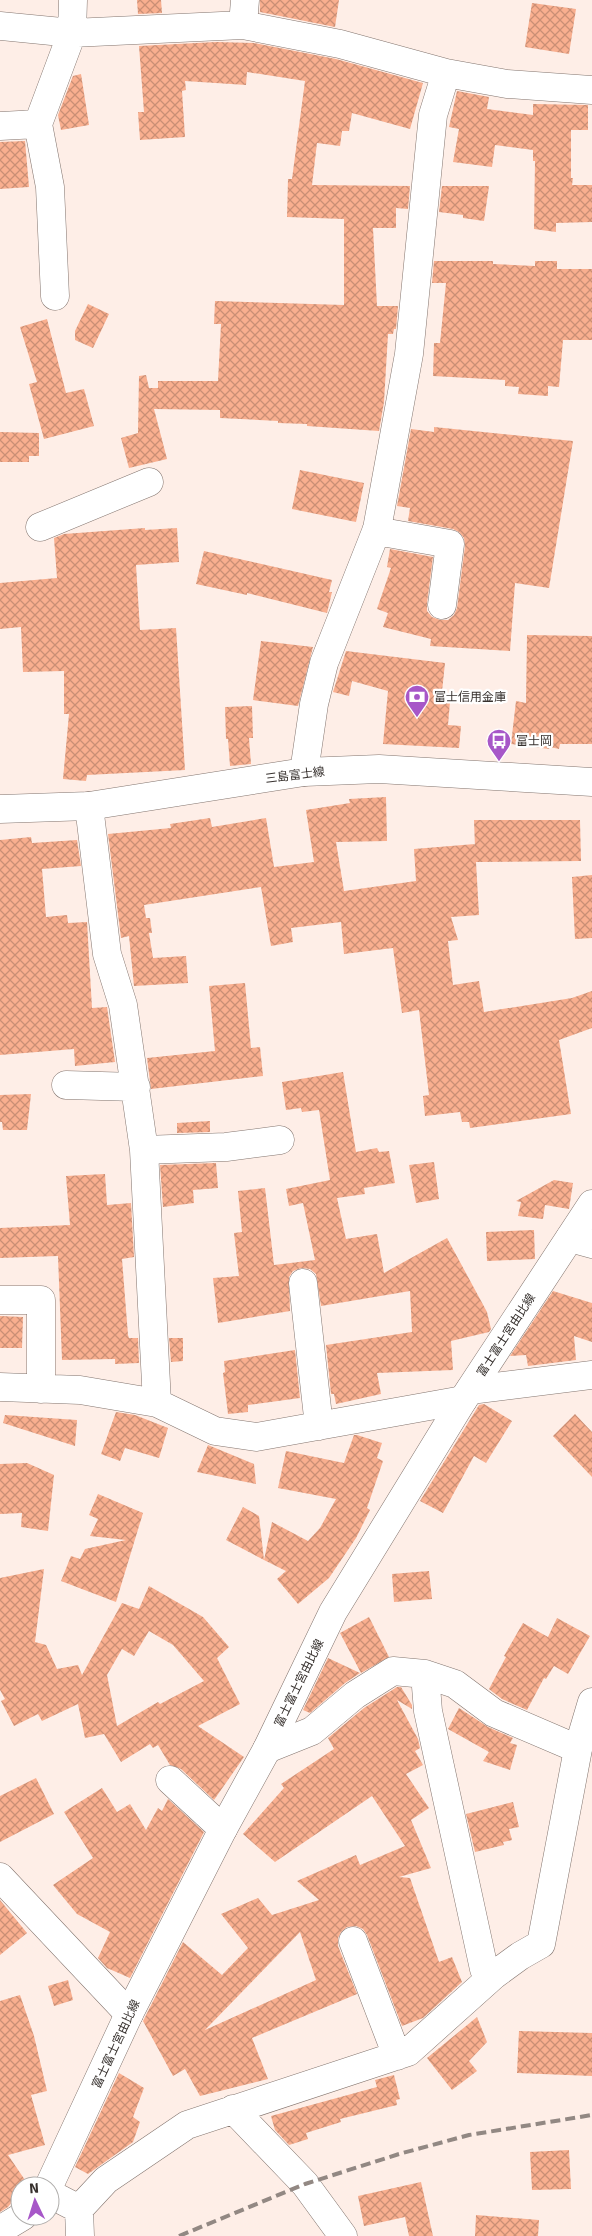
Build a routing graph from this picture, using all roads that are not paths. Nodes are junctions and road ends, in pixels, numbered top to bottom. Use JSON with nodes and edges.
{"nodes":[{"id":1,"x":72,"y":0,"type":"edge"},
{"id":2,"x":244,"y":13,"type":"edge"},
{"id":3,"x":0,"y":26,"type":"edge"},
{"id":4,"x":72,"y":33,"type":"junction"},
{"id":5,"x":446,"y":74,"type":"junction"},
{"id":6,"x":592,"y":90,"type":"edge"},
{"id":7,"x":38,"y":124,"type":"junction"},
{"id":8,"x":0,"y":126,"type":"edge"},
{"id":9,"x":55,"y":296,"type":"dead end"},
{"id":10,"x":149,"y":482,"type":"dead end"},
{"id":11,"x":40,"y":527,"type":"dead end"},
{"id":12,"x":376,"y":531,"type":"junction"},
{"id":13,"x":442,"y":605,"type":"dead end"},
{"id":14,"x":304,"y":772,"type":"junction"},
{"id":15,"x":592,"y":782,"type":"edge"},
{"id":16,"x":89,"y":806,"type":"junction"},
{"id":17,"x":0,"y":809,"type":"edge"},
{"id":18,"x":66,"y":1086,"type":"dead end"},
{"id":19,"x":136,"y":1087,"type":"junction"},
{"id":20,"x":280,"y":1140,"type":"dead end"},
{"id":21,"x":144,"y":1150,"type":"junction"},
{"id":22,"x":592,"y":1204,"type":"edge"},
{"id":23,"x":581,"y":1241,"type":"edge"},
{"id":24,"x":303,"y":1283,"type":"dead end"},
{"id":25,"x":0,"y":1300,"type":"edge"},
{"id":26,"x":592,"y":1375,"type":"edge"},
{"id":27,"x":0,"y":1388,"type":"edge"},
{"id":28,"x":41,"y":1389,"type":"junction"},
{"id":29,"x":467,"y":1395,"type":"junction"},
{"id":30,"x":157,"y":1402,"type":"junction"},
{"id":31,"x":319,"y":1426,"type":"junction"},
{"id":32,"x":424,"y":1674,"type":"junction"},
{"id":33,"x":592,"y":1702,"type":"edge"},
{"id":34,"x":267,"y":1749,"type":"junction"},
{"id":35,"x":578,"y":1749,"type":"junction"},
{"id":36,"x":170,"y":1780,"type":"dead end"},
{"id":37,"x":223,"y":1829,"type":"junction"},
{"id":38,"x":0,"y":1877,"type":"edge"},
{"id":39,"x":353,"y":1941,"type":"dead end"},
{"id":40,"x":494,"y":1975,"type":"junction"},
{"id":41,"x":129,"y":2014,"type":"junction"},
{"id":42,"x":397,"y":2056,"type":"junction"},
{"id":43,"x":233,"y":2109,"type":"junction"},
{"id":44,"x":54,"y":2176,"type":"edge"},
{"id":45,"x":60,"y":2199,"type":"edge"},
{"id":46,"x":79,"y":2209,"type":"junction"},
{"id":47,"x":80,"y":2236,"type":"edge"},
{"id":48,"x":343,"y":2236,"type":"edge"}],
"edges":[{"from":1,"to":4,"type":"street"},
{"from":2,"to":4,"type":"street"},
{"from":2,"to":5,"type":"street"},
{"from":3,"to":4,"type":"street"},
{"from":4,"to":7,"type":"street"},
{"from":5,"to":6,"type":"street"},
{"from":5,"to":12,"type":"street"},
{"from":7,"to":8,"type":"street"},
{"from":7,"to":9,"type":"street"},
{"from":10,"to":11,"type":"street"},
{"from":12,"to":13,"type":"street"},
{"from":12,"to":14,"type":"street"},
{"from":14,"to":15,"type":"street","name":"三島富士線"},
{"from":14,"to":16,"type":"street","name":"三島富士線"},
{"from":16,"to":17,"type":"street","name":"三島富士線"},
{"from":16,"to":19,"type":"street"},
{"from":18,"to":19,"type":"street"},
{"from":19,"to":21,"type":"street"},
{"from":20,"to":21,"type":"street"},
{"from":21,"to":30,"type":"street"},
{"from":22,"to":23,"type":"street","name":"富士富士宮由比線"},
{"from":23,"to":29,"type":"street","name":"富士富士宮由比線"},
{"from":24,"to":31,"type":"street"},
{"from":25,"to":28,"type":"street"},
{"from":26,"to":29,"type":"street"},
{"from":27,"to":28,"type":"street"},
{"from":28,"to":30,"type":"street"},
{"from":29,"to":31,"type":"street"},
{"from":29,"to":34,"type":"street","name":"富士富士宮由比線"},
{"from":30,"to":31,"type":"street"},
{"from":32,"to":34,"type":"street"},
{"from":32,"to":35,"type":"street"},
{"from":32,"to":40,"type":"street"},
{"from":33,"to":35,"type":"street"},
{"from":34,"to":37,"type":"street","name":"富士富士宮由比線"},
{"from":35,"to":40,"type":"street"},
{"from":36,"to":37,"type":"street"},
{"from":37,"to":41,"type":"street","name":"富士富士宮由比線"},
{"from":38,"to":41,"type":"street"},
{"from":39,"to":42,"type":"street"},
{"from":40,"to":42,"type":"street"},
{"from":41,"to":44,"type":"street","name":"富士富士宮由比線"},
{"from":42,"to":43,"type":"street"},
{"from":43,"to":46,"type":"street"},
{"from":43,"to":48,"type":"street"},
{"from":45,"to":46,"type":"street"},
{"from":46,"to":47,"type":"street"}]}
